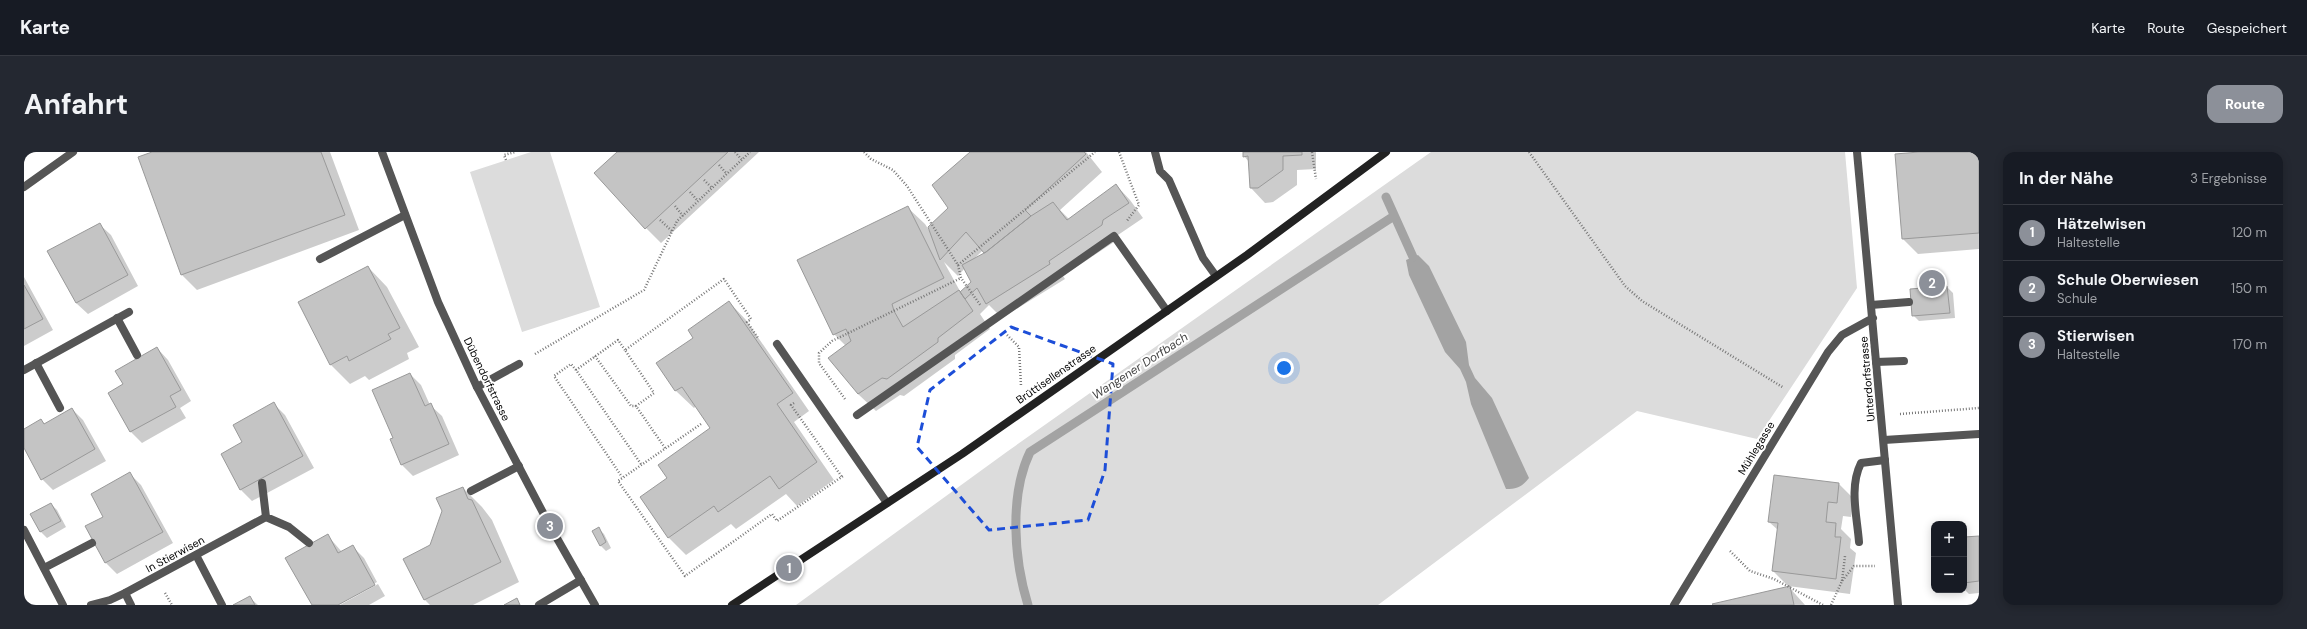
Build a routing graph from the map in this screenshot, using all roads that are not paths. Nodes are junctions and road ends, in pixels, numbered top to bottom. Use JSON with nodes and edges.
{"nodes":[{"id":1,"x":73,"y":152,"type":"edge"},
{"id":2,"x":382,"y":152,"type":"edge"},
{"id":3,"x":1155,"y":152,"type":"edge"},
{"id":4,"x":1386,"y":152,"type":"edge"},
{"id":5,"x":1857,"y":152,"type":"edge"},
{"id":6,"x":24,"y":187,"type":"edge"},
{"id":7,"x":405,"y":215,"type":"junction"},
{"id":8,"x":320,"y":259,"type":"dead end"},
{"id":9,"x":1216,"y":276,"type":"junction"},
{"id":10,"x":1909,"y":302,"type":"dead end"},
{"id":11,"x":1871,"y":305,"type":"junction"},
{"id":12,"x":1167,"y":311,"type":"junction"},
{"id":13,"x":130,"y":312,"type":"dead end"},
{"id":14,"x":117,"y":318,"type":"junction"},
{"id":15,"x":1873,"y":318,"type":"junction"},
{"id":16,"x":777,"y":344,"type":"dead end"},
{"id":17,"x":137,"y":355,"type":"dead end"},
{"id":18,"x":1904,"y":361,"type":"dead end"},
{"id":19,"x":1876,"y":362,"type":"junction"},
{"id":20,"x":36,"y":363,"type":"junction"},
{"id":21,"x":519,"y":364,"type":"road end"},
{"id":22,"x":24,"y":370,"type":"edge"},
{"id":23,"x":477,"y":388,"type":"junction"},
{"id":24,"x":60,"y":408,"type":"dead end"},
{"id":25,"x":857,"y":415,"type":"road end"},
{"id":26,"x":1979,"y":434,"type":"edge"},
{"id":27,"x":1884,"y":440,"type":"junction"},
{"id":28,"x":1885,"y":460,"type":"junction"},
{"id":29,"x":519,"y":466,"type":"junction"},
{"id":30,"x":262,"y":483,"type":"dead end"},
{"id":31,"x":471,"y":491,"type":"dead end"},
{"id":32,"x":887,"y":503,"type":"junction"},
{"id":33,"x":266,"y":517,"type":"junction"},
{"id":34,"x":24,"y":530,"type":"edge"},
{"id":35,"x":1859,"y":542,"type":"dead end"},
{"id":36,"x":92,"y":543,"type":"dead end"},
{"id":37,"x":309,"y":543,"type":"dead end"},
{"id":38,"x":196,"y":555,"type":"junction"},
{"id":39,"x":44,"y":568,"type":"junction"},
{"id":40,"x":581,"y":580,"type":"junction"},
{"id":41,"x":125,"y":593,"type":"junction"},
{"id":42,"x":63,"y":605,"type":"edge"},
{"id":43,"x":92,"y":605,"type":"edge"},
{"id":44,"x":131,"y":605,"type":"edge"},
{"id":45,"x":222,"y":605,"type":"edge"},
{"id":46,"x":538,"y":605,"type":"edge"},
{"id":47,"x":595,"y":605,"type":"edge"},
{"id":48,"x":732,"y":605,"type":"edge"},
{"id":49,"x":1674,"y":605,"type":"edge"},
{"id":50,"x":1898,"y":605,"type":"edge"}],
"edges":[{"from":1,"to":6,"type":"street"},
{"from":2,"to":7,"type":"street","name":"Dübendorfstrasse"},
{"from":3,"to":9,"type":"street"},
{"from":4,"to":9,"type":"street","name":"Brüttisellenstrasse"},
{"from":5,"to":11,"type":"street","name":"Unterdorfstrasse"},
{"from":7,"to":8,"type":"street"},
{"from":7,"to":23,"type":"street","name":"Dübendorfstrasse"},
{"from":9,"to":12,"type":"street","name":"Brüttisellenstrasse"},
{"from":10,"to":11,"type":"street"},
{"from":11,"to":15,"type":"street","name":"Unterdorfstrasse"},
{"from":12,"to":25,"type":"street"},
{"from":12,"to":32,"type":"street","name":"Brüttisellenstrasse"},
{"from":13,"to":14,"type":"street"},
{"from":14,"to":17,"type":"street"},
{"from":14,"to":20,"type":"street"},
{"from":15,"to":19,"type":"street","name":"Unterdorfstrasse"},
{"from":15,"to":49,"type":"street","name":"Mühlegasse"},
{"from":16,"to":32,"type":"street"},
{"from":18,"to":19,"type":"street"},
{"from":19,"to":27,"type":"street","name":"Unterdorfstrasse"},
{"from":20,"to":22,"type":"street"},
{"from":20,"to":24,"type":"street"},
{"from":21,"to":23,"type":"street"},
{"from":23,"to":29,"type":"street","name":"Dübendorfstrasse"},
{"from":26,"to":27,"type":"street"},
{"from":27,"to":28,"type":"street","name":"Unterdorfstrasse"},
{"from":28,"to":35,"type":"street"},
{"from":28,"to":50,"type":"street","name":"Unterdorfstrasse"},
{"from":29,"to":31,"type":"street"},
{"from":29,"to":40,"type":"street","name":"Dübendorfstrasse"},
{"from":30,"to":33,"type":"street"},
{"from":32,"to":48,"type":"street","name":"Brüttisellenstrasse"},
{"from":33,"to":37,"type":"street"},
{"from":33,"to":38,"type":"street","name":"In Stierwisen"},
{"from":34,"to":39,"type":"street"},
{"from":36,"to":39,"type":"street"},
{"from":38,"to":41,"type":"street","name":"In Stierwisen"},
{"from":38,"to":45,"type":"street"},
{"from":39,"to":42,"type":"street"},
{"from":40,"to":46,"type":"street"},
{"from":40,"to":47,"type":"street","name":"Dübendorfstrasse"},
{"from":41,"to":43,"type":"street","name":"In Stierwisen"},
{"from":41,"to":44,"type":"street"}]}
